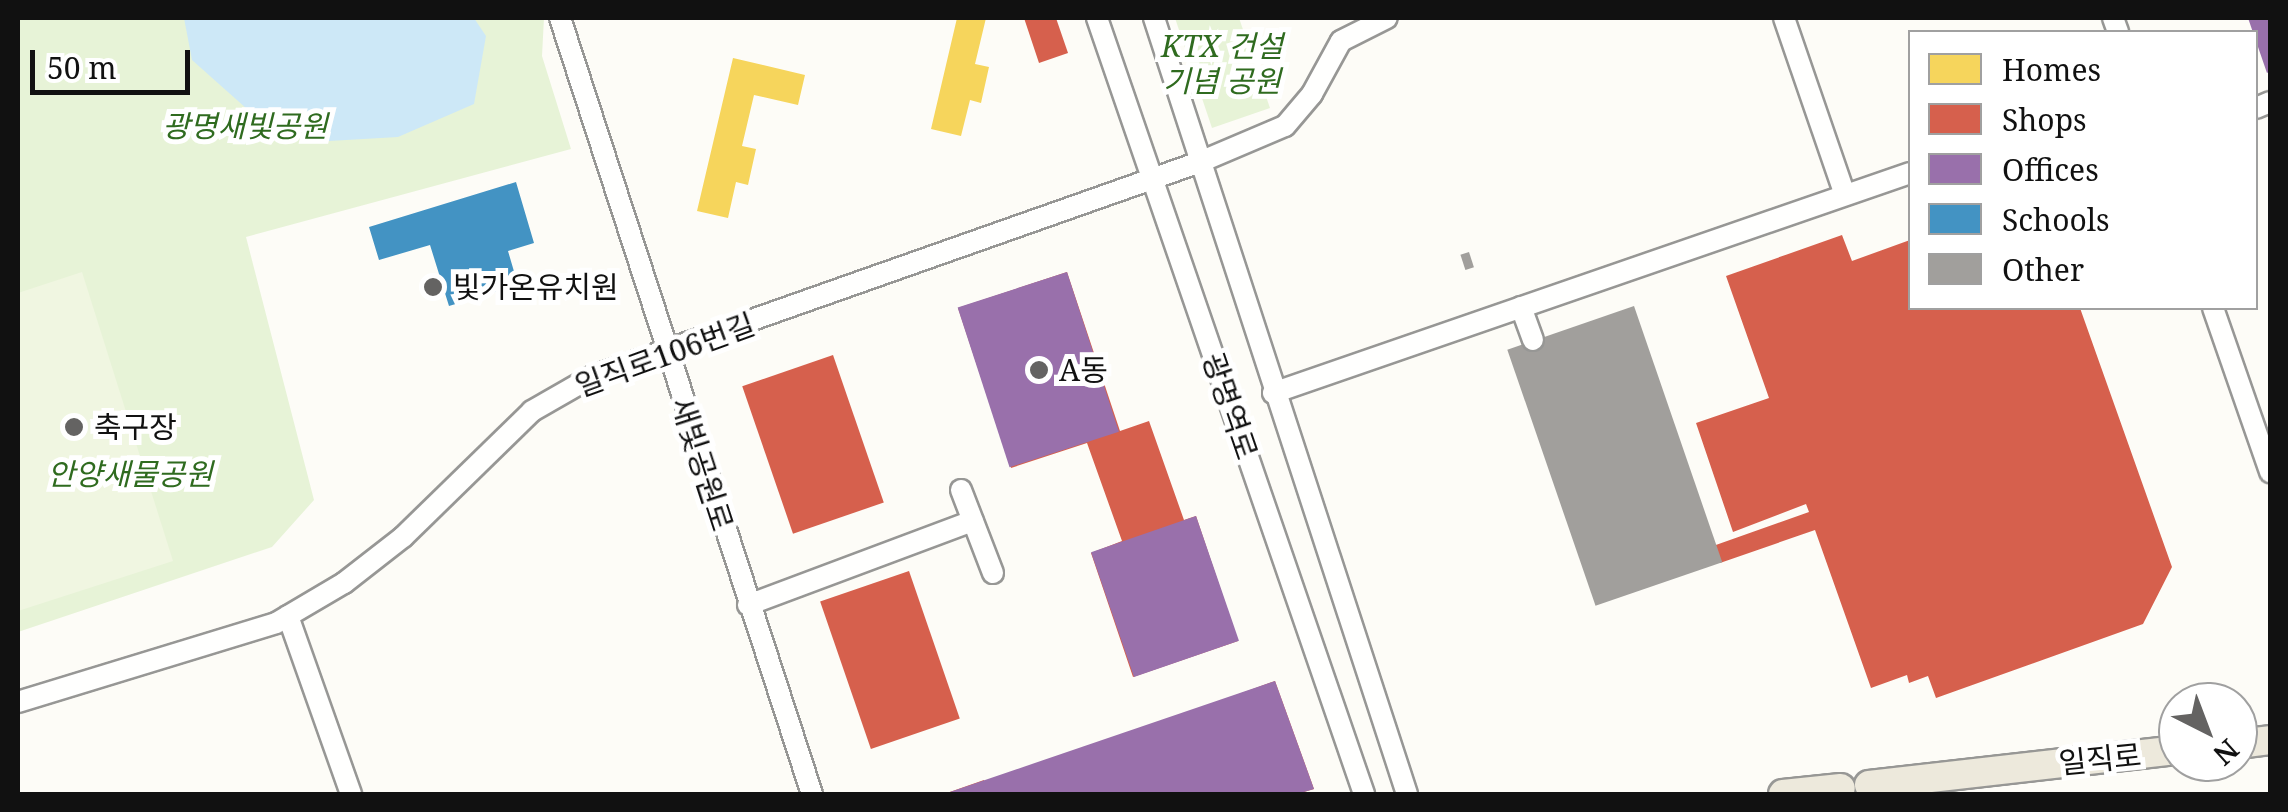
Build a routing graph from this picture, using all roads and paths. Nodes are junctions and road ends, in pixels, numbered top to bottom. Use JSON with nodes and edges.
{"nodes":[{"id":1,"x":560,"y":18,"type":"edge"},
{"id":2,"x":1097,"y":18,"type":"edge"},
{"id":3,"x":1154,"y":18,"type":"edge"},
{"id":4,"x":1387,"y":18,"type":"edge"},
{"id":5,"x":1784,"y":18,"type":"edge"},
{"id":6,"x":1200,"y":162,"type":"junction"},
{"id":7,"x":1908,"y":174,"type":"edge"},
{"id":8,"x":1150,"y":177,"type":"junction"},
{"id":9,"x":1846,"y":195,"type":"junction"},
{"id":10,"x":1521,"y":307,"type":"junction"},
{"id":11,"x":2214,"y":310,"type":"edge"},
{"id":12,"x":1533,"y":340,"type":"dead end"},
{"id":13,"x":665,"y":354,"type":"junction"},
{"id":14,"x":1273,"y":393,"type":"junction"},
{"id":15,"x":2269,"y":465,"type":"edge"},
{"id":16,"x":961,"y":490,"type":"dead end"},
{"id":17,"x":973,"y":521,"type":"junction"},
{"id":18,"x":992,"y":573,"type":"dead end"},
{"id":19,"x":748,"y":605,"type":"junction"},
{"id":20,"x":288,"y":616,"type":"junction"},
{"id":21,"x":18,"y":702,"type":"edge"},
{"id":22,"x":2158,"y":752,"type":"edge"},
{"id":23,"x":1860,"y":789,"type":"edge"},
{"id":24,"x":351,"y":794,"type":"edge"},
{"id":25,"x":812,"y":794,"type":"edge"},
{"id":26,"x":1364,"y":794,"type":"edge"},
{"id":27,"x":1407,"y":794,"type":"edge"},
{"id":28,"x":1782,"y":794,"type":"edge"}],
"edges":[{"from":1,"to":13,"type":"street","name":"새빛공원로"},
{"from":2,"to":8,"type":"street","name":"광명역로"},
{"from":3,"to":6,"type":"street","name":"광명역로"},
{"from":4,"to":6,"type":"street","name":"일직로106번길"},
{"from":5,"to":9,"type":"street"},
{"from":6,"to":8,"type":"street","name":"일직로106번길"},
{"from":6,"to":14,"type":"street","name":"광명역로"},
{"from":7,"to":9,"type":"street"},
{"from":8,"to":13,"type":"street","name":"일직로106번길"},
{"from":8,"to":26,"type":"street","name":"광명역로"},
{"from":9,"to":10,"type":"street"},
{"from":10,"to":12,"type":"street"},
{"from":10,"to":14,"type":"street"},
{"from":11,"to":15,"type":"street"},
{"from":13,"to":19,"type":"street","name":"새빛공원로"},
{"from":13,"to":20,"type":"street","name":"일직로106번길"},
{"from":14,"to":27,"type":"street","name":"광명역로"},
{"from":16,"to":17,"type":"street"},
{"from":17,"to":18,"type":"street"},
{"from":17,"to":19,"type":"street"},
{"from":19,"to":25,"type":"street","name":"새빛공원로"},
{"from":20,"to":21,"type":"street","name":"일직로106번길"},
{"from":20,"to":24,"type":"street"},
{"from":22,"to":23,"type":"main road","name":"일직로"},
{"from":23,"to":28,"type":"main road","name":"일직로"}]}
